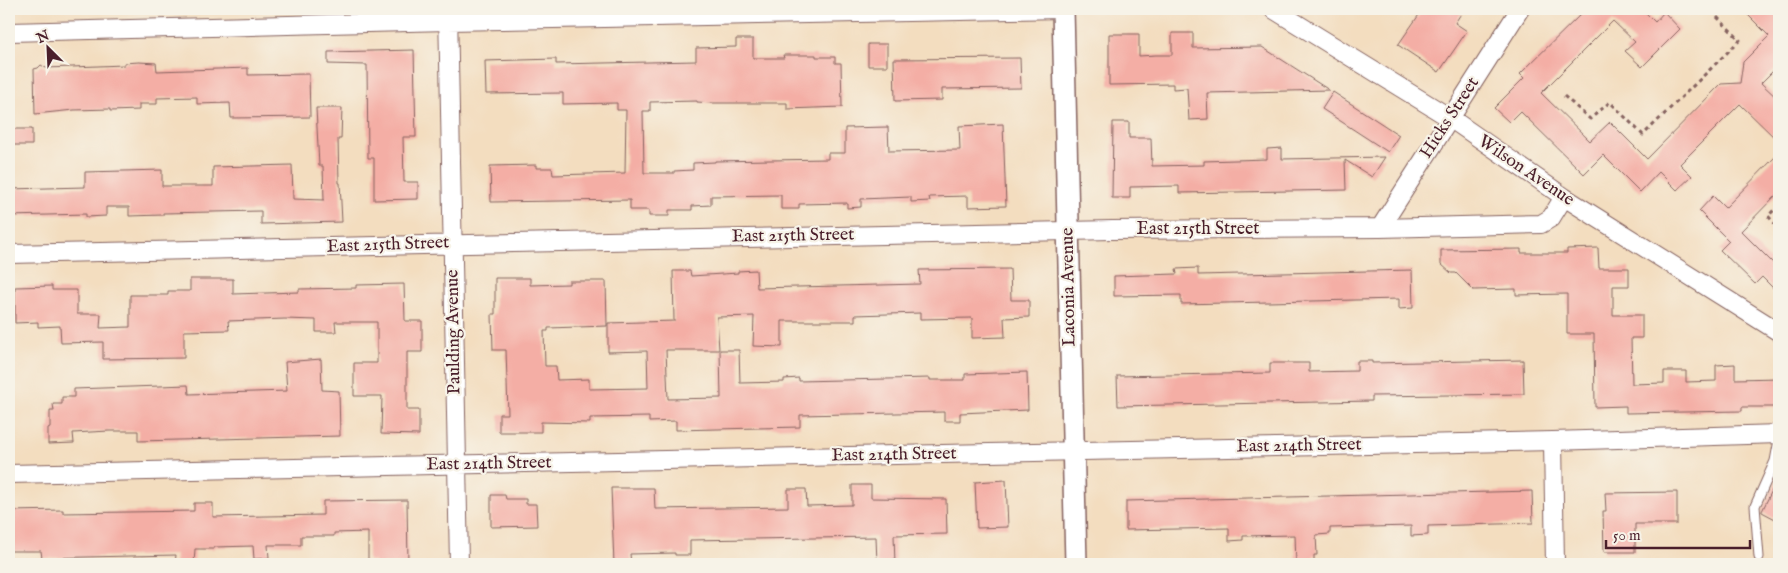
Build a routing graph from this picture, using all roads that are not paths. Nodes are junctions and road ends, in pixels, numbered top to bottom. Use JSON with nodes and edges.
{"nodes":[{"id":1,"x":1064,"y":9,"type":"edge"},
{"id":2,"x":1273,"y":9,"type":"edge"},
{"id":3,"x":1520,"y":9,"type":"edge"},
{"id":4,"x":448,"y":15,"type":"edge"},
{"id":5,"x":9,"y":32,"type":"edge"},
{"id":6,"x":1450,"y":118,"type":"junction"},
{"id":7,"x":1564,"y":197,"type":"junction"},
{"id":8,"x":1380,"y":228,"type":"junction"},
{"id":9,"x":1068,"y":231,"type":"junction"},
{"id":10,"x":452,"y":243,"type":"junction"},
{"id":11,"x":9,"y":254,"type":"edge"},
{"id":12,"x":1779,"y":332,"type":"edge"},
{"id":13,"x":1779,"y":434,"type":"edge"},
{"id":14,"x":1779,"y":440,"type":"edge"},
{"id":15,"x":1553,"y":441,"type":"junction"},
{"id":16,"x":1074,"y":451,"type":"junction"},
{"id":17,"x":456,"y":465,"type":"junction"},
{"id":18,"x":9,"y":474,"type":"edge"},
{"id":19,"x":1758,"y":557,"type":"dead end"},
{"id":20,"x":459,"y":564,"type":"edge"},
{"id":21,"x":1076,"y":564,"type":"edge"},
{"id":22,"x":1555,"y":564,"type":"edge"}],
"edges":[{"from":1,"to":4,"type":"street"},
{"from":1,"to":9,"type":"street","name":"Laconia Avenue"},
{"from":2,"to":6,"type":"street","name":"Wilson Avenue"},
{"from":3,"to":6,"type":"street","name":"Hicks Street"},
{"from":4,"to":5,"type":"street"},
{"from":4,"to":10,"type":"street","name":"Paulding Avenue"},
{"from":6,"to":7,"type":"street","name":"Wilson Avenue"},
{"from":6,"to":8,"type":"street","name":"Hicks Street"},
{"from":7,"to":8,"type":"street","name":"East 215th Street"},
{"from":7,"to":12,"type":"street","name":"Wilson Avenue"},
{"from":8,"to":9,"type":"street","name":"East 215th Street"},
{"from":9,"to":10,"type":"street","name":"East 215th Street"},
{"from":9,"to":16,"type":"street","name":"Laconia Avenue"},
{"from":10,"to":11,"type":"street","name":"East 215th Street"},
{"from":10,"to":17,"type":"street","name":"Paulding Avenue"},
{"from":13,"to":15,"type":"street","name":"East 214th Street"},
{"from":14,"to":19,"type":"lane"},
{"from":15,"to":16,"type":"street","name":"East 214th Street"},
{"from":15,"to":22,"type":"street"},
{"from":16,"to":17,"type":"street","name":"East 214th Street"},
{"from":16,"to":21,"type":"street","name":"Laconia Avenue"},
{"from":17,"to":18,"type":"street","name":"East 214th Street"},
{"from":17,"to":20,"type":"street","name":"Paulding Avenue"}]}
